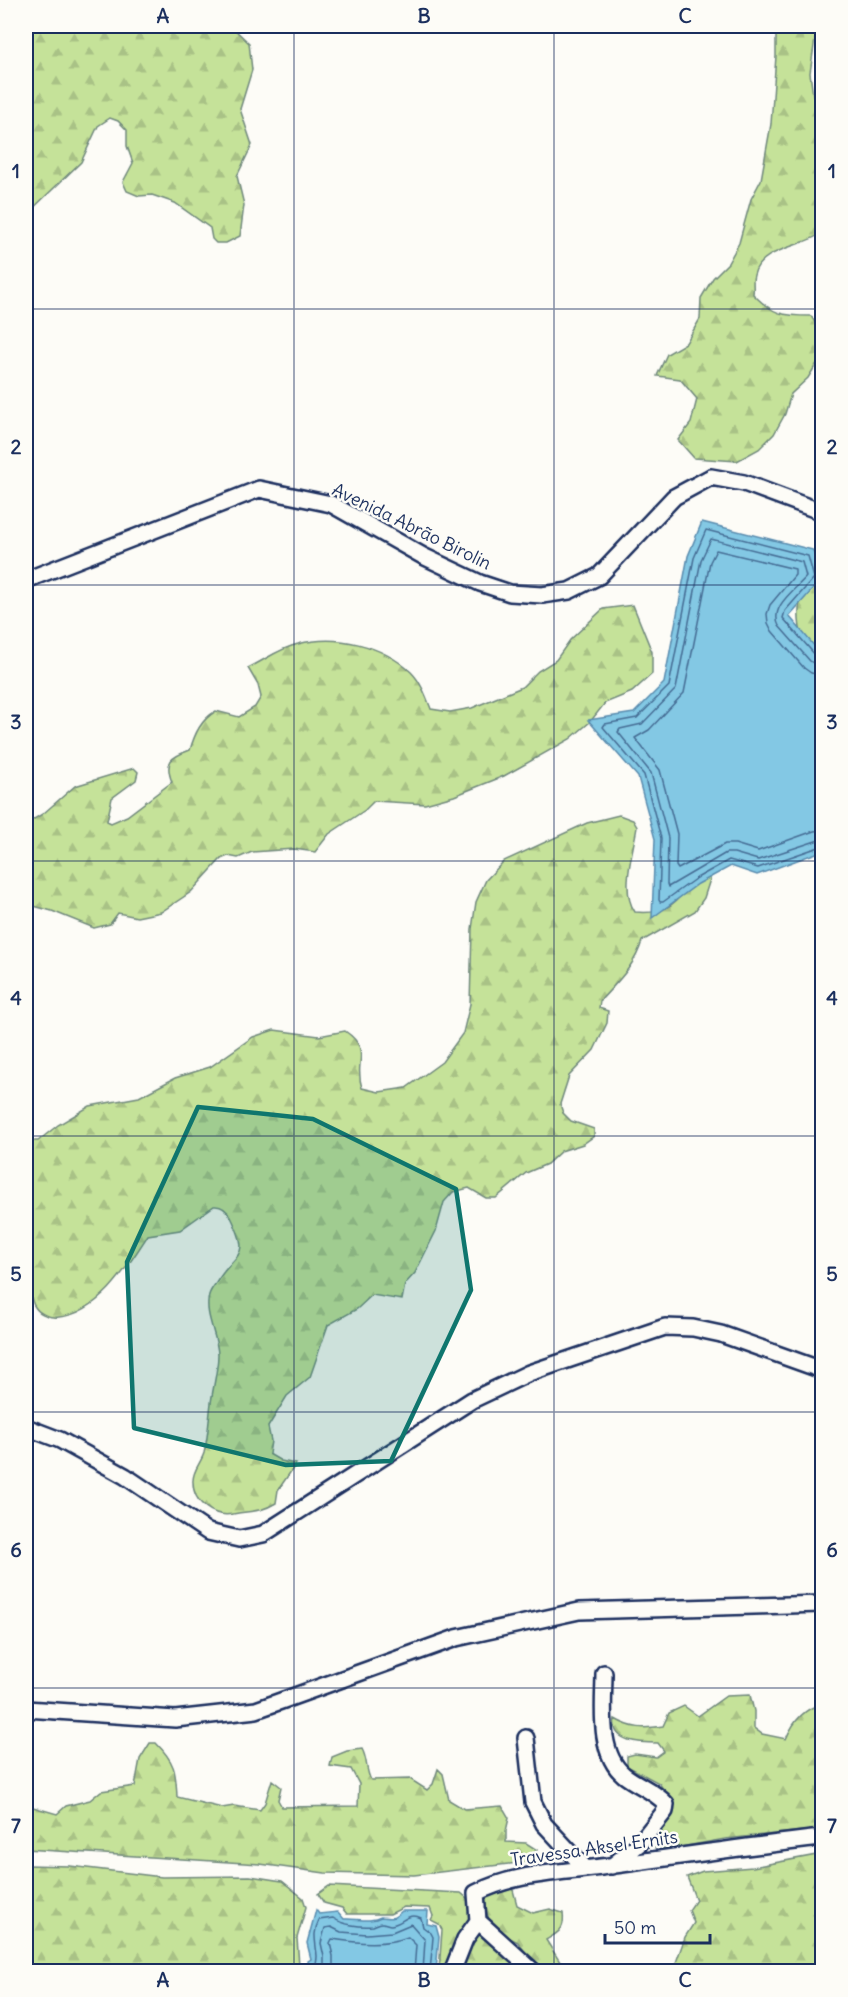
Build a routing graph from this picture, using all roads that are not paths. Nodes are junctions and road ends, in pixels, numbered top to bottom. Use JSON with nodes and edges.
{"nodes":[{"id":1,"x":822,"y":512,"type":"edge"},
{"id":2,"x":26,"y":580,"type":"edge"},
{"id":3,"x":822,"y":1370,"type":"edge"},
{"id":4,"x":26,"y":1427,"type":"edge"},
{"id":5,"x":822,"y":1604,"type":"edge"},
{"id":6,"x":604,"y":1673,"type":"dead end"},
{"id":7,"x":26,"y":1709,"type":"edge"},
{"id":8,"x":526,"y":1738,"type":"dead end"},
{"id":9,"x":822,"y":1838,"type":"edge"},
{"id":10,"x":612,"y":1866,"type":"junction"},
{"id":11,"x":586,"y":1869,"type":"junction"},
{"id":12,"x":477,"y":1921,"type":"junction"},
{"id":13,"x":453,"y":1971,"type":"edge"},
{"id":14,"x":534,"y":1971,"type":"edge"}],
"edges":[{"from":1,"to":2,"type":"street","name":"Avenida Abrão Birolin"},
{"from":3,"to":4,"type":"street"},
{"from":5,"to":7,"type":"street"},
{"from":6,"to":10,"type":"street"},
{"from":8,"to":11,"type":"street"},
{"from":9,"to":10,"type":"street","name":"Travessa Aksel Ernits"},
{"from":10,"to":11,"type":"street","name":"Travessa Aksel Ernits"},
{"from":11,"to":12,"type":"street","name":"Travessa Aksel Ernits"},
{"from":12,"to":13,"type":"street"},
{"from":12,"to":14,"type":"street"}]}
